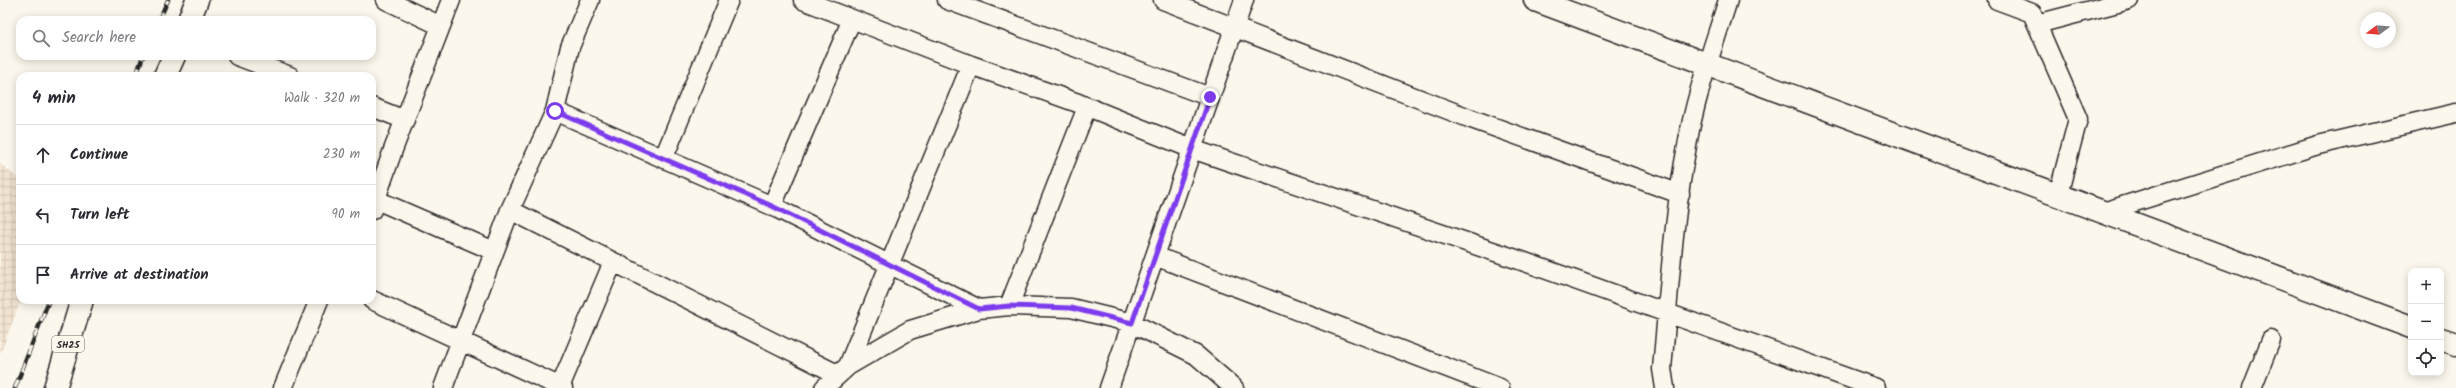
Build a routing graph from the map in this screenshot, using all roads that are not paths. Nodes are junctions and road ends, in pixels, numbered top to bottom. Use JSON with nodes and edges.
{"nodes":[{"id":1,"x":197,"y":0,"type":"edge"},
{"id":2,"x":386,"y":0,"type":"edge"},
{"id":3,"x":451,"y":0,"type":"edge"},
{"id":4,"x":590,"y":0,"type":"edge"},
{"id":5,"x":729,"y":0,"type":"edge"},
{"id":6,"x":803,"y":0,"type":"edge"},
{"id":7,"x":947,"y":0,"type":"edge"},
{"id":8,"x":1163,"y":0,"type":"edge"},
{"id":9,"x":1244,"y":0,"type":"edge"},
{"id":10,"x":1535,"y":0,"type":"edge"},
{"id":11,"x":1728,"y":0,"type":"edge"},
{"id":12,"x":1997,"y":0,"type":"edge"},
{"id":13,"x":2129,"y":0,"type":"edge"},
{"id":14,"x":2033,"y":12,"type":"edge"},
{"id":15,"x":191,"y":16,"type":"edge"},
{"id":16,"x":852,"y":19,"type":"junction"},
{"id":17,"x":441,"y":26,"type":"junction"},
{"id":18,"x":1235,"y":27,"type":"junction"},
{"id":19,"x":172,"y":60,"type":"edge"},
{"id":20,"x":248,"y":60,"type":"edge"},
{"id":21,"x":971,"y":64,"type":"junction"},
{"id":22,"x":1708,"y":64,"type":"junction"},
{"id":23,"x":168,"y":72,"type":"edge"},
{"id":24,"x":279,"y":72,"type":"edge"},
{"id":25,"x":1210,"y":97,"type":"junction"},
{"id":26,"x":1087,"y":107,"type":"junction"},
{"id":27,"x":376,"y":109,"type":"edge"},
{"id":28,"x":555,"y":111,"type":"junction"},
{"id":29,"x":2456,"y":113,"type":"edge"},
{"id":30,"x":405,"y":120,"type":"junction"},
{"id":31,"x":1192,"y":149,"type":"junction"},
{"id":32,"x":664,"y":157,"type":"junction"},
{"id":33,"x":376,"y":194,"type":"edge"},
{"id":34,"x":1680,"y":194,"type":"junction"},
{"id":35,"x":2058,"y":196,"type":"junction"},
{"id":36,"x":376,"y":203,"type":"edge"},
{"id":37,"x":772,"y":206,"type":"junction"},
{"id":38,"x":510,"y":210,"type":"junction"},
{"id":39,"x":2103,"y":212,"type":"junction"},
{"id":40,"x":494,"y":251,"type":"junction"},
{"id":41,"x":1155,"y":256,"type":"junction"},
{"id":42,"x":613,"y":262,"type":"junction"},
{"id":43,"x":890,"y":263,"type":"junction"},
{"id":44,"x":376,"y":302,"type":"edge"},
{"id":45,"x":81,"y":304,"type":"edge"},
{"id":46,"x":317,"y":304,"type":"edge"},
{"id":47,"x":1009,"y":306,"type":"junction"},
{"id":48,"x":979,"y":309,"type":"junction"},
{"id":49,"x":1667,"y":312,"type":"junction"},
{"id":50,"x":1132,"y":323,"type":"junction"},
{"id":51,"x":2408,"y":326,"type":"edge"},
{"id":52,"x":2444,"y":339,"type":"edge"},
{"id":53,"x":2272,"y":340,"type":"dead end"},
{"id":54,"x":460,"y":341,"type":"junction"},
{"id":55,"x":2456,"y":344,"type":"edge"},
{"id":56,"x":842,"y":370,"type":"junction"},
{"id":57,"x":561,"y":387,"type":"edge"},
{"id":58,"x":55,"y":388,"type":"edge"},
{"id":59,"x":283,"y":388,"type":"edge"},
{"id":60,"x":443,"y":388,"type":"edge"},
{"id":61,"x":824,"y":388,"type":"edge"},
{"id":62,"x":1109,"y":388,"type":"edge"},
{"id":63,"x":1234,"y":388,"type":"edge"},
{"id":64,"x":1500,"y":388,"type":"edge"},
{"id":65,"x":1665,"y":388,"type":"edge"},
{"id":66,"x":1876,"y":388,"type":"edge"},
{"id":67,"x":2252,"y":388,"type":"edge"}],
"edges":[{"from":1,"to":15,"type":"main road"},
{"from":2,"to":17,"type":"street"},
{"from":3,"to":17,"type":"street"},
{"from":4,"to":28,"type":"street"},
{"from":5,"to":32,"type":"street"},
{"from":6,"to":16,"type":"street"},
{"from":7,"to":25,"type":"street"},
{"from":8,"to":18,"type":"street"},
{"from":9,"to":18,"type":"street"},
{"from":10,"to":22,"type":"main road"},
{"from":11,"to":22,"type":"street"},
{"from":12,"to":14,"type":"street"},
{"from":13,"to":14,"type":"street"},
{"from":14,"to":35,"type":"street"},
{"from":16,"to":21,"type":"street"},
{"from":16,"to":37,"type":"street"},
{"from":17,"to":30,"type":"street"},
{"from":18,"to":25,"type":"street"},
{"from":18,"to":34,"type":"street"},
{"from":19,"to":23,"type":"main road"},
{"from":20,"to":24,"type":"street"},
{"from":21,"to":26,"type":"street"},
{"from":21,"to":43,"type":"street"},
{"from":22,"to":34,"type":"street"},
{"from":22,"to":35,"type":"main road"},
{"from":25,"to":31,"type":"street"},
{"from":26,"to":31,"type":"street"},
{"from":26,"to":47,"type":"street"},
{"from":27,"to":30,"type":"street"},
{"from":28,"to":32,"type":"street"},
{"from":28,"to":38,"type":"street"},
{"from":29,"to":39,"type":"street"},
{"from":30,"to":33,"type":"street"},
{"from":31,"to":41,"type":"street"},
{"from":31,"to":49,"type":"street"},
{"from":32,"to":37,"type":"street"},
{"from":34,"to":49,"type":"street"},
{"from":35,"to":39,"type":"main road"},
{"from":36,"to":40,"type":"street"},
{"from":37,"to":43,"type":"street"},
{"from":38,"to":40,"type":"street"},
{"from":38,"to":42,"type":"street"},
{"from":39,"to":51,"type":"main road"},
{"from":40,"to":54,"type":"street"},
{"from":41,"to":50,"type":"street"},
{"from":41,"to":64,"type":"street"},
{"from":42,"to":56,"type":"street"},
{"from":42,"to":57,"type":"street"},
{"from":43,"to":48,"type":"street"},
{"from":43,"to":56,"type":"street"},
{"from":44,"to":54,"type":"street"},
{"from":45,"to":58,"type":"main road","number":"SH25"},
{"from":46,"to":59,"type":"street"},
{"from":47,"to":48,"type":"street"},
{"from":47,"to":50,"type":"street"},
{"from":48,"to":56,"type":"street"},
{"from":49,"to":65,"type":"street"},
{"from":49,"to":66,"type":"street"},
{"from":50,"to":62,"type":"street"},
{"from":50,"to":63,"type":"street"},
{"from":52,"to":55,"type":"main road"},
{"from":53,"to":67,"type":"street"},
{"from":54,"to":57,"type":"street"},
{"from":54,"to":60,"type":"street"},
{"from":56,"to":61,"type":"street"}]}
